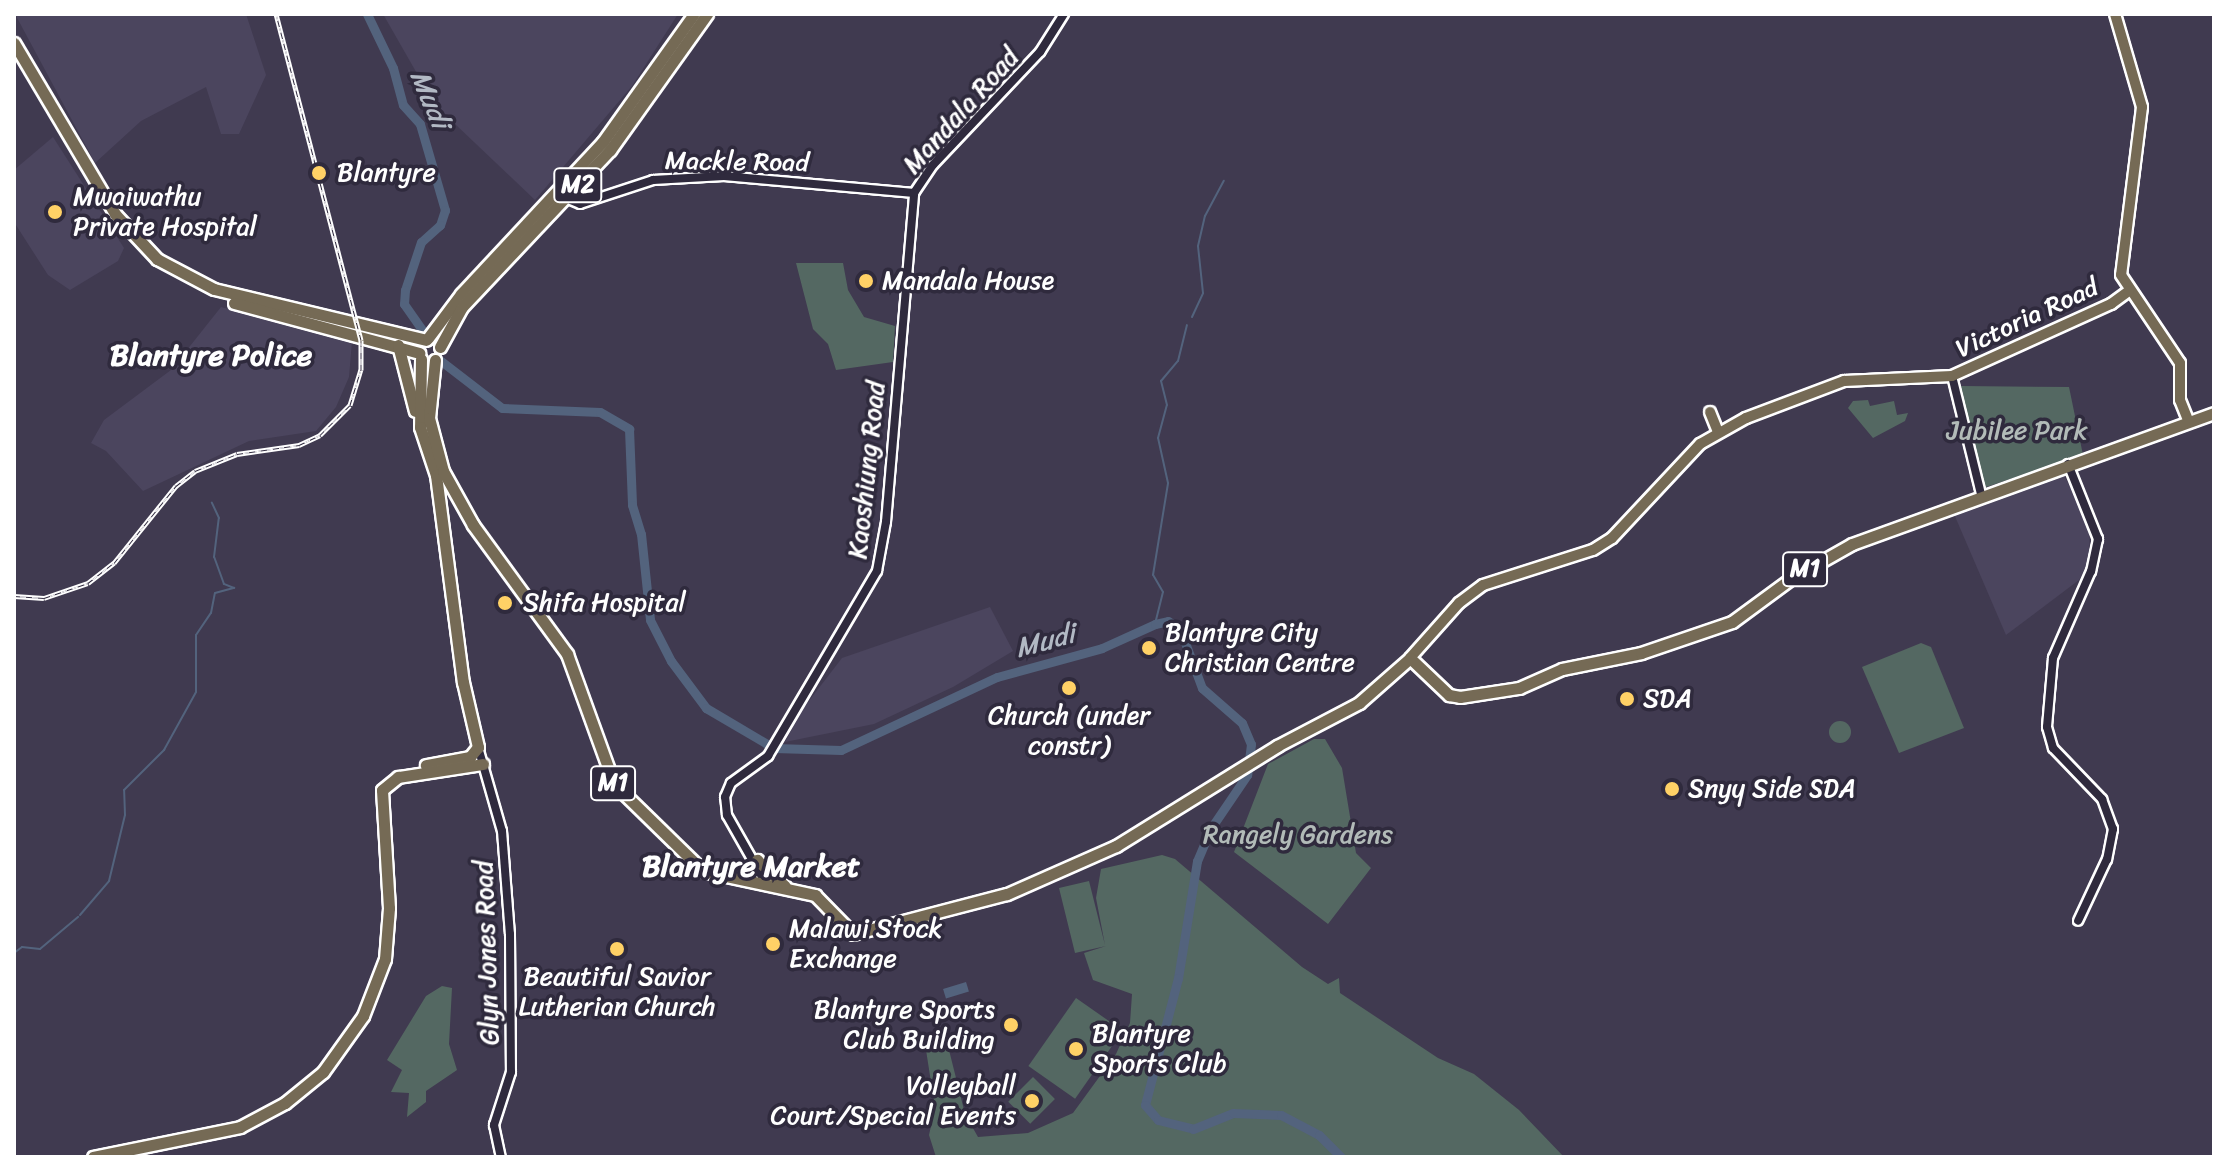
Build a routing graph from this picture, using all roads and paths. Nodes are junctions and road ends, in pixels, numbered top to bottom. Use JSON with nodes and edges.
{"nodes":[{"id":1,"x":694,"y":14,"type":"edge"},
{"id":2,"x":707,"y":14,"type":"edge"},
{"id":3,"x":1064,"y":14,"type":"edge"},
{"id":4,"x":2115,"y":14,"type":"edge"},
{"id":5,"x":14,"y":43,"type":"edge"},
{"id":6,"x":14,"y":52,"type":"edge"},
{"id":7,"x":914,"y":193,"type":"junction"},
{"id":8,"x":566,"y":198,"type":"junction"},
{"id":9,"x":2129,"y":291,"type":"junction"},
{"id":10,"x":211,"y":292,"type":"junction"},
{"id":11,"x":427,"y":339,"type":"junction"},
{"id":12,"x":398,"y":345,"type":"junction"},
{"id":13,"x":440,"y":347,"type":"junction"},
{"id":14,"x":420,"y":356,"type":"junction"},
{"id":15,"x":435,"y":360,"type":"junction"},
{"id":16,"x":1952,"y":376,"type":"junction"},
{"id":17,"x":1710,"y":412,"type":"dead end"},
{"id":18,"x":2214,"y":413,"type":"edge"},
{"id":19,"x":2187,"y":423,"type":"junction"},
{"id":20,"x":420,"y":427,"type":"junction"},
{"id":21,"x":1718,"y":432,"type":"junction"},
{"id":22,"x":2068,"y":463,"type":"junction"},
{"id":23,"x":1981,"y":494,"type":"junction"},
{"id":24,"x":1410,"y":658,"type":"junction"},
{"id":25,"x":478,"y":747,"type":"junction"},
{"id":26,"x":483,"y":764,"type":"junction"},
{"id":27,"x":383,"y":836,"type":"junction"},
{"id":28,"x":757,"y":860,"type":"junction"},
{"id":29,"x":743,"y":878,"type":"junction"},
{"id":30,"x":765,"y":882,"type":"junction"},
{"id":31,"x":785,"y":886,"type":"junction"},
{"id":32,"x":2078,"y":921,"type":"dead end"},
{"id":33,"x":93,"y":1157,"type":"edge"},
{"id":34,"x":501,"y":1157,"type":"edge"}],
"edges":[{"from":1,"to":11,"type":"highway","number":"M2"},
{"from":2,"to":8,"type":"highway","number":"M2"},
{"from":3,"to":7,"type":"street","name":"Mandala Road"},
{"from":4,"to":9,"type":"main road"},
{"from":5,"to":10,"type":"highway"},
{"from":6,"to":10,"type":"highway"},
{"from":7,"to":8,"type":"street","name":"Mackle Road"},
{"from":7,"to":28,"type":"street","name":"Kaoshiung Road"},
{"from":8,"to":13,"type":"highway","number":"M2"},
{"from":9,"to":16,"type":"main road","name":"Victoria Road"},
{"from":9,"to":19,"type":"main road"},
{"from":10,"to":11,"type":"highway"},
{"from":10,"to":12,"type":"highway"},
{"from":11,"to":13,"type":"highway"},
{"from":11,"to":14,"type":"highway"},
{"from":12,"to":14,"type":"highway"},
{"from":12,"to":20,"type":"highway"},
{"from":13,"to":15,"type":"highway"},
{"from":14,"to":15,"type":"highway"},
{"from":14,"to":20,"type":"highway"},
{"from":15,"to":29,"type":"highway","number":"M1"},
{"from":16,"to":21,"type":"main road","name":"Victoria Road"},
{"from":16,"to":23,"type":"street"},
{"from":17,"to":21,"type":"main road"},
{"from":18,"to":19,"type":"highway","number":"M1"},
{"from":19,"to":22,"type":"highway","number":"M1"},
{"from":20,"to":25,"type":"highway"},
{"from":21,"to":24,"type":"main road","name":"Victoria Road"},
{"from":22,"to":23,"type":"highway","number":"M1"},
{"from":22,"to":32,"type":"street"},
{"from":23,"to":24,"type":"highway","number":"M1"},
{"from":24,"to":31,"type":"highway","number":"M1"},
{"from":25,"to":26,"type":"street","name":"Glyn Jones Road"},
{"from":25,"to":27,"type":"highway"},
{"from":26,"to":27,"type":"highway"},
{"from":26,"to":34,"type":"street","name":"Glyn Jones Road"},
{"from":27,"to":33,"type":"highway"},
{"from":28,"to":29,"type":"highway"},
{"from":28,"to":30,"type":"street","name":"Kaoshiung Road"},
{"from":28,"to":31,"type":"highway"},
{"from":29,"to":30,"type":"highway","number":"M1"},
{"from":30,"to":31,"type":"highway","number":"M1"}]}
